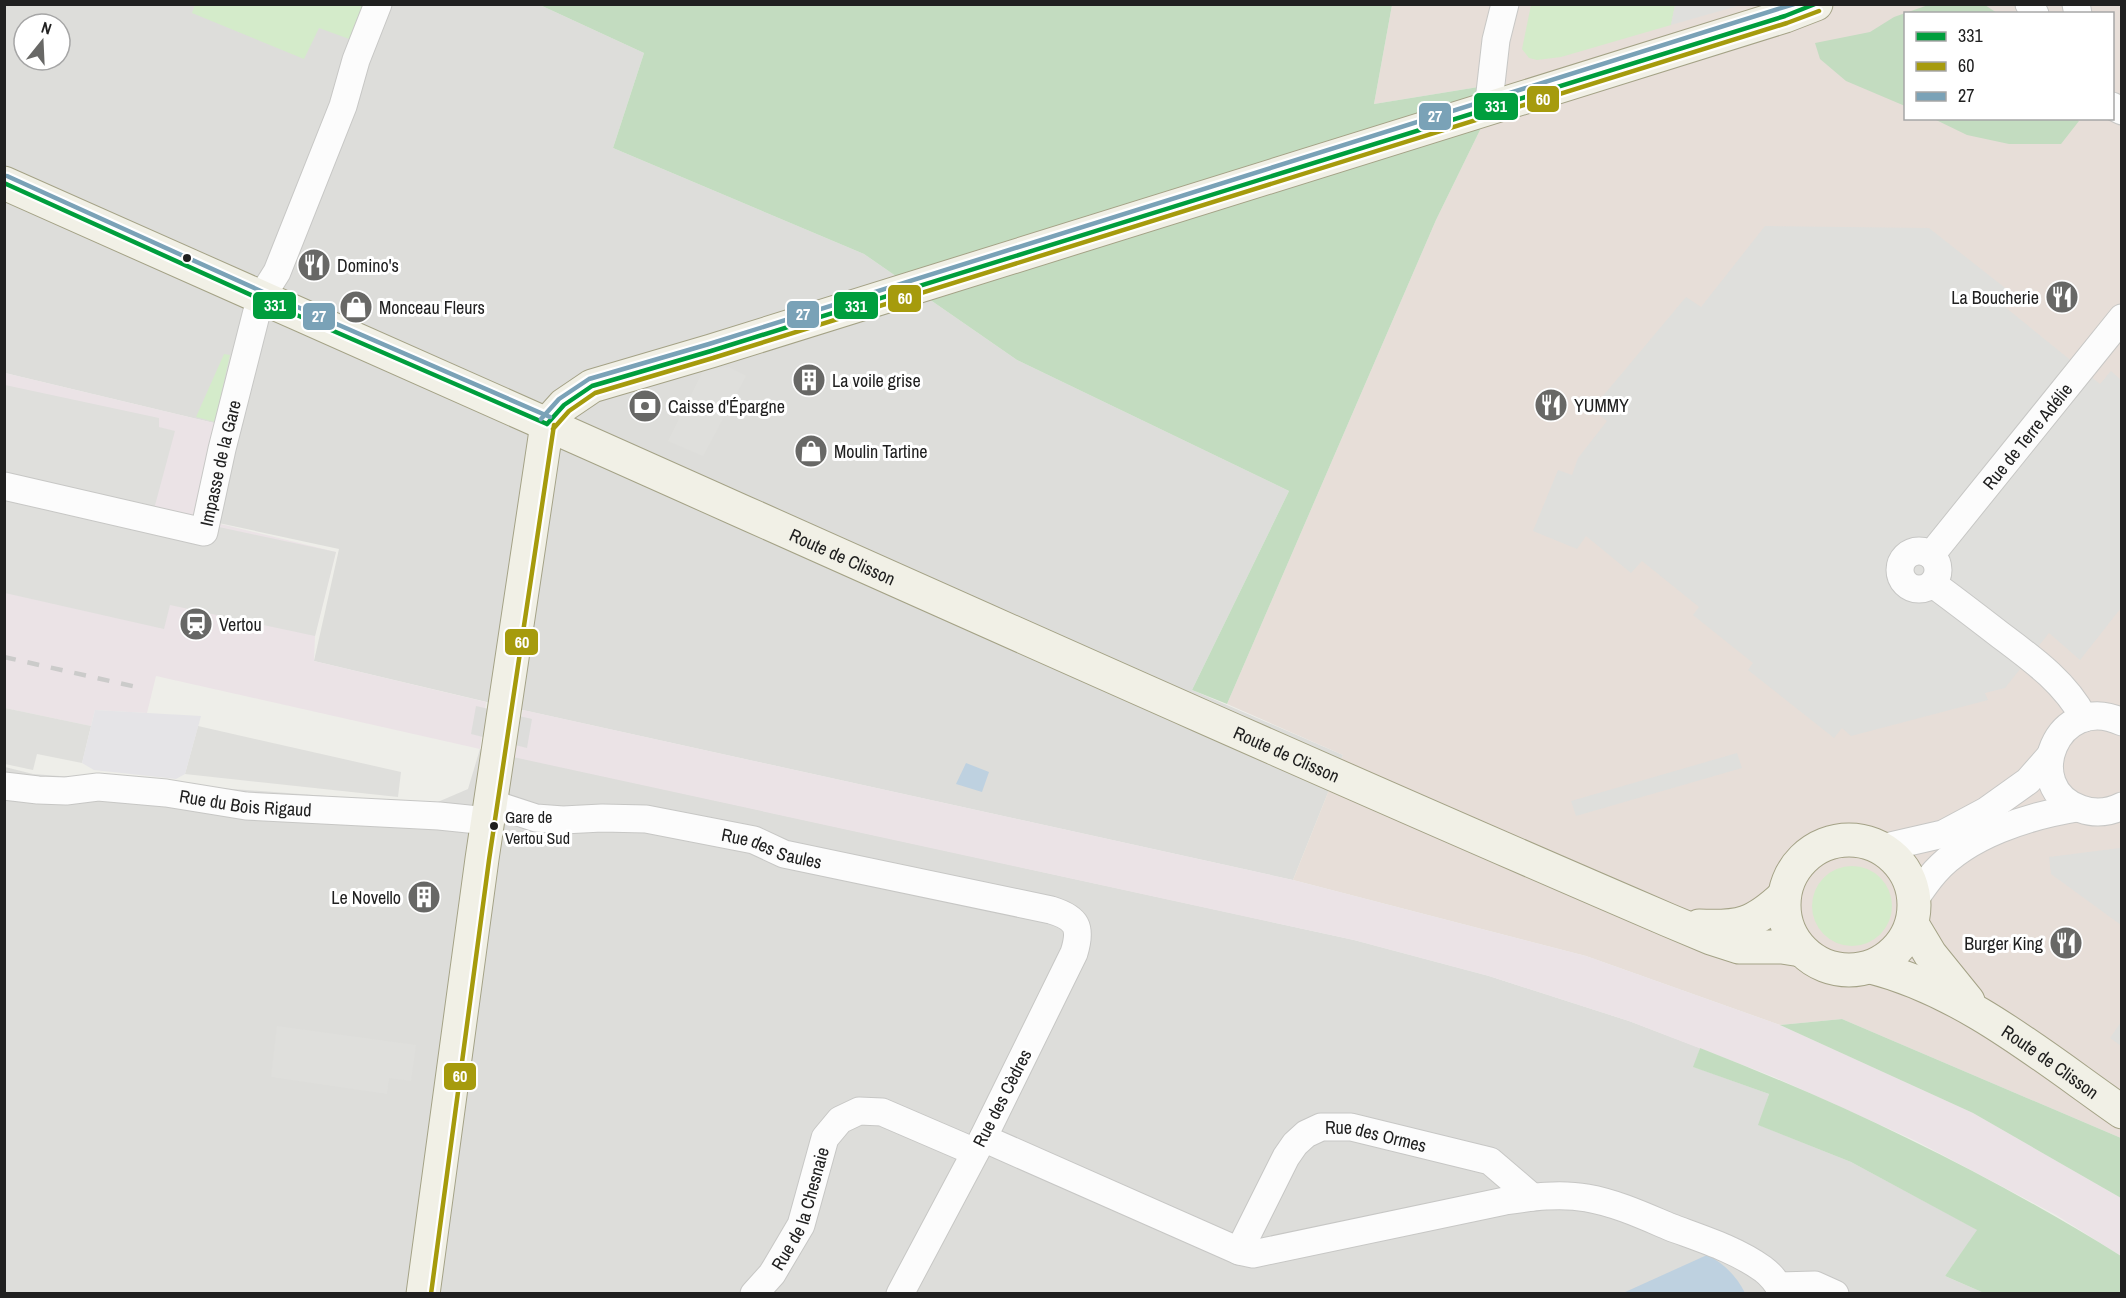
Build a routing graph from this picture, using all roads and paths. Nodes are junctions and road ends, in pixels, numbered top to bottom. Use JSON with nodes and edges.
{"nodes":[{"id":1,"x":378,"y":4,"type":"edge"},
{"id":2,"x":1505,"y":4,"type":"edge"},
{"id":3,"x":1816,"y":4,"type":"edge"},
{"id":4,"x":1488,"y":110,"type":"junction"},
{"id":5,"x":4,"y":183,"type":"edge"},
{"id":6,"x":260,"y":299,"type":"junction"},
{"id":7,"x":2121,"y":318,"type":"edge"},
{"id":8,"x":547,"y":424,"type":"junction"},
{"id":9,"x":4,"y":486,"type":"edge"},
{"id":10,"x":2084,"y":718,"type":"junction"},
{"id":11,"x":2121,"y":722,"type":"edge"},
{"id":12,"x":2050,"y":756,"type":"junction"},
{"id":13,"x":4,"y":786,"type":"edge"},
{"id":14,"x":2121,"y":806,"type":"edge"},
{"id":15,"x":2077,"y":808,"type":"junction"},
{"id":16,"x":489,"y":812,"type":"junction"},
{"id":17,"x":1882,"y":848,"type":"junction"},
{"id":18,"x":1784,"y":896,"type":"junction"},
{"id":19,"x":1051,"y":910,"type":"joint"},
{"id":20,"x":1914,"y":912,"type":"junction"},
{"id":21,"x":1682,"y":925,"type":"junction"},
{"id":22,"x":1801,"y":950,"type":"junction"},
{"id":23,"x":1871,"y":967,"type":"junction"},
{"id":24,"x":1977,"y":1012,"type":"junction"},
{"id":25,"x":2121,"y":1112,"type":"edge"},
{"id":26,"x":979,"y":1145,"type":"junction"},
{"id":27,"x":1532,"y":1197,"type":"junction"},
{"id":28,"x":1239,"y":1251,"type":"junction"},
{"id":29,"x":1781,"y":1290,"type":"edge"},
{"id":30,"x":423,"y":1293,"type":"edge"},
{"id":31,"x":754,"y":1293,"type":"edge"},
{"id":32,"x":900,"y":1293,"type":"edge"},
{"id":33,"x":1835,"y":1293,"type":"edge"}],
"edges":[{"from":1,"to":6,"type":"street","name":"Impasse de la Gare"},
{"from":2,"to":4,"type":"street"},
{"from":3,"to":4,"type":"main road"},
{"from":4,"to":8,"type":"main road"},
{"from":5,"to":6,"type":"main road","name":"Route de Clisson"},
{"from":6,"to":8,"type":"main road","name":"Route de Clisson"},
{"from":6,"to":9,"type":"street","name":"Impasse de la Gare"},
{"from":7,"to":10,"type":"street","name":"Rue de Terre Adélie"},
{"from":8,"to":16,"type":"main road"},
{"from":8,"to":21,"type":"main road","name":"Route de Clisson"},
{"from":10,"to":11,"type":"street"},
{"from":10,"to":12,"type":"street"},
{"from":12,"to":15,"type":"street"},
{"from":12,"to":17,"type":"street"},
{"from":13,"to":16,"type":"street","name":"Rue du Bois Rigaud"},
{"from":14,"to":15,"type":"street"},
{"from":15,"to":20,"type":"street"},
{"from":16,"to":19,"type":"street","name":"Rue des Saules"},
{"from":16,"to":30,"type":"main road"},
{"from":17,"to":18,"type":"main road"},
{"from":17,"to":20,"type":"main road"},
{"from":18,"to":21,"type":"main road","name":"Route de Clisson"},
{"from":18,"to":22,"type":"main road"},
{"from":19,"to":26,"type":"street","name":"Rue des Cèdres"},
{"from":20,"to":23,"type":"main road"},
{"from":20,"to":24,"type":"main road","name":"Route de Clisson"},
{"from":21,"to":22,"type":"main road","name":"Route de Clisson"},
{"from":22,"to":23,"type":"main road"},
{"from":23,"to":24,"type":"main road","name":"Route de Clisson"},
{"from":24,"to":25,"type":"main road","name":"Route de Clisson"},
{"from":26,"to":28,"type":"street"},
{"from":26,"to":31,"type":"street","name":"Rue de la Chesnaie"},
{"from":26,"to":32,"type":"street","name":"Rue des Cèdres"},
{"from":27,"to":28,"type":"street"},
{"from":27,"to":28,"type":"street","name":"Rue des Ormes"},
{"from":27,"to":29,"type":"street"},
{"from":29,"to":33,"type":"street"}]}
